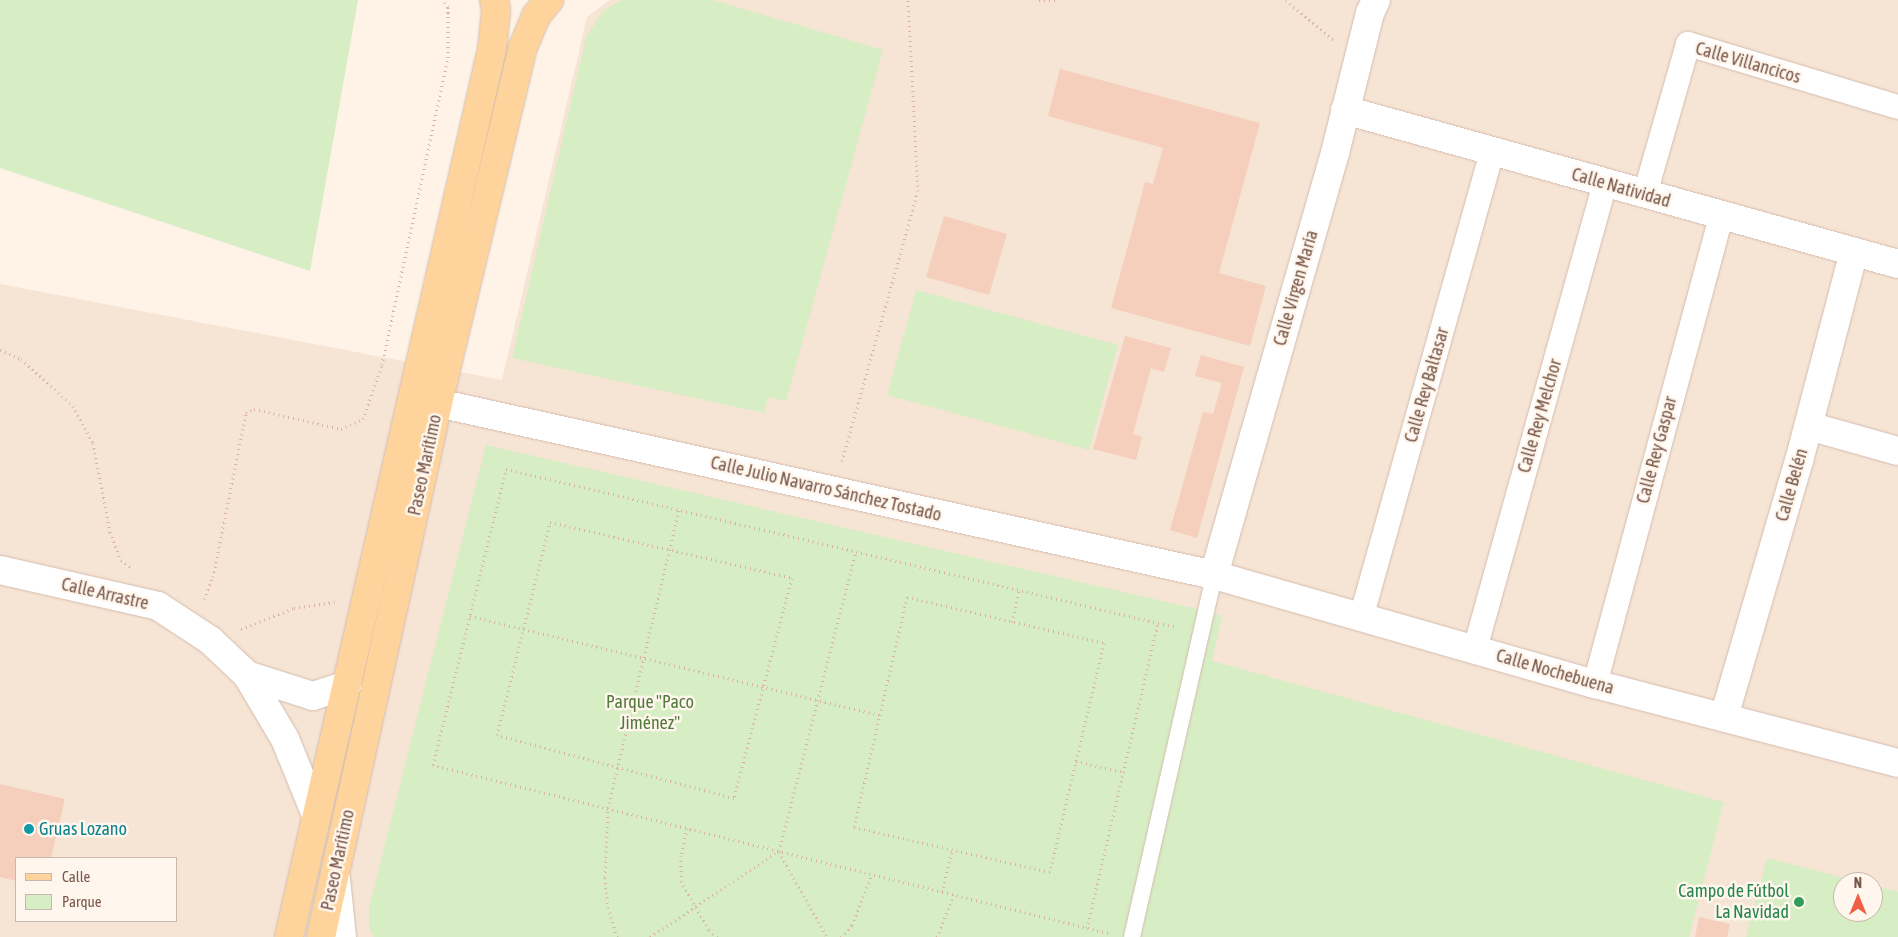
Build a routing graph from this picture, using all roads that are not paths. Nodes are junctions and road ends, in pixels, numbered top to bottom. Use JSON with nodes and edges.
{"nodes":[{"id":1,"x":494,"y":0,"type":"edge"},
{"id":2,"x":549,"y":0,"type":"edge"},
{"id":3,"x":1376,"y":0,"type":"edge"},
{"id":4,"x":1898,"y":106,"type":"edge"},
{"id":5,"x":1345,"y":110,"type":"junction"},
{"id":6,"x":1492,"y":152,"type":"junction"},
{"id":7,"x":1605,"y":183,"type":"junction"},
{"id":8,"x":1645,"y":194,"type":"junction"},
{"id":9,"x":1721,"y":217,"type":"junction"},
{"id":10,"x":1854,"y":252,"type":"junction"},
{"id":11,"x":1898,"y":264,"type":"edge"},
{"id":12,"x":438,"y":402,"type":"junction"},
{"id":13,"x":1809,"y":426,"type":"junction"},
{"id":14,"x":1898,"y":450,"type":"edge"},
{"id":15,"x":0,"y":570,"type":"edge"},
{"id":16,"x":1214,"y":575,"type":"junction"},
{"id":17,"x":1361,"y":618,"type":"junction"},
{"id":18,"x":1475,"y":649,"type":"junction"},
{"id":19,"x":247,"y":675,"type":"junction"},
{"id":20,"x":1595,"y":684,"type":"junction"},
{"id":21,"x":346,"y":685,"type":"junction"},
{"id":22,"x":1724,"y":717,"type":"junction"},
{"id":23,"x":1898,"y":763,"type":"edge"},
{"id":24,"x":316,"y":815,"type":"junction"},
{"id":25,"x":336,"y":871,"type":"junction"},
{"id":26,"x":290,"y":937,"type":"edge"},
{"id":27,"x":321,"y":937,"type":"edge"},
{"id":28,"x":342,"y":937,"type":"edge"},
{"id":29,"x":1132,"y":937,"type":"edge"}],
"edges":[{"from":1,"to":21,"type":"main road","name":"Paseo Marítimo"},
{"from":2,"to":12,"type":"main road","name":"Paseo Marítimo"},
{"from":3,"to":5,"type":"street","name":"Calle Virgen María"},
{"from":4,"to":8,"type":"street","name":"Calle Villancicos"},
{"from":5,"to":6,"type":"street","name":"Calle Natividad"},
{"from":5,"to":16,"type":"street","name":"Calle Virgen María"},
{"from":6,"to":7,"type":"street","name":"Calle Natividad"},
{"from":6,"to":17,"type":"street","name":"Calle Rey Baltasar"},
{"from":7,"to":8,"type":"street","name":"Calle Natividad"},
{"from":7,"to":18,"type":"street","name":"Calle Rey Melchor"},
{"from":8,"to":9,"type":"street","name":"Calle Natividad"},
{"from":9,"to":10,"type":"street","name":"Calle Natividad"},
{"from":9,"to":20,"type":"street","name":"Calle Rey Gaspar"},
{"from":10,"to":11,"type":"street","name":"Calle Natividad"},
{"from":10,"to":13,"type":"street","name":"Calle Belén"},
{"from":12,"to":16,"type":"street","name":"Calle Julio Navarro Sánchez Tostado"},
{"from":12,"to":25,"type":"main road","name":"Paseo Marítimo"},
{"from":13,"to":14,"type":"street"},
{"from":13,"to":22,"type":"street","name":"Calle Belén"},
{"from":15,"to":19,"type":"street","name":"Calle Arrastre"},
{"from":16,"to":17,"type":"street","name":"Calle Nochebuena"},
{"from":16,"to":29,"type":"lane"},
{"from":17,"to":18,"type":"street","name":"Calle Nochebuena"},
{"from":18,"to":20,"type":"street","name":"Calle Nochebuena"},
{"from":19,"to":21,"type":"street","name":"Calle Arrastre"},
{"from":19,"to":24,"type":"street","name":"Calle Arrastre"},
{"from":20,"to":22,"type":"street","name":"Calle Nochebuena"},
{"from":21,"to":24,"type":"main road","name":"Paseo Marítimo"},
{"from":22,"to":23,"type":"street","name":"Calle Nochebuena"},
{"from":24,"to":26,"type":"main road","name":"Paseo Marítimo"},
{"from":25,"to":27,"type":"main road","name":"Paseo Marítimo"},
{"from":25,"to":28,"type":"street"}]}
